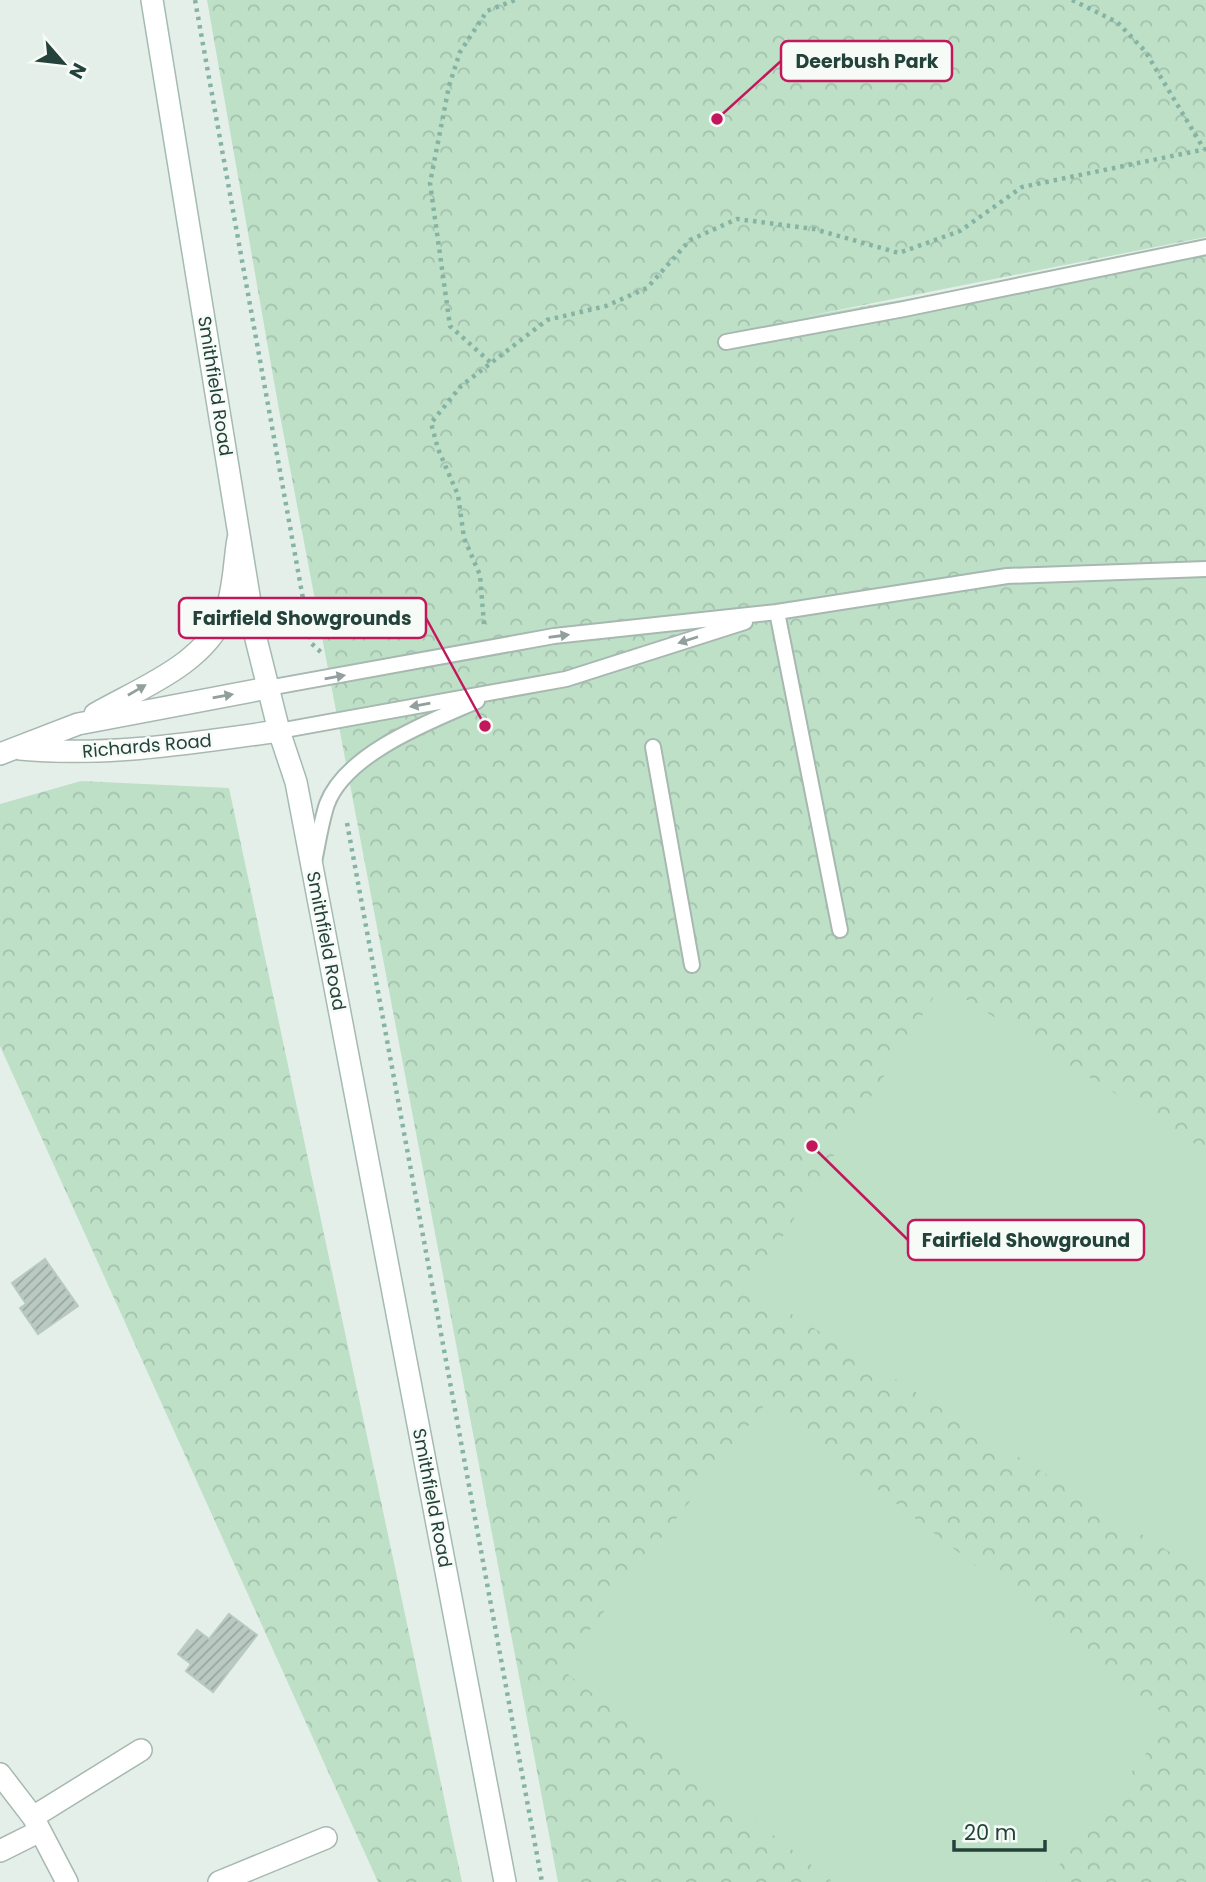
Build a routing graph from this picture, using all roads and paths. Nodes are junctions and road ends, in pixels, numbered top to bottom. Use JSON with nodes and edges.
{"nodes":[{"id":1,"x":152,"y":0,"type":"edge"},
{"id":2,"x":195,"y":0,"type":"edge"},
{"id":3,"x":515,"y":0,"type":"edge"},
{"id":4,"x":1072,"y":0,"type":"edge"},
{"id":5,"x":1205,"y":149,"type":"edge"},
{"id":6,"x":1206,"y":247,"type":"edge"},
{"id":7,"x":726,"y":342,"type":"dead end"},
{"id":8,"x":490,"y":362,"type":"junction"},
{"id":9,"x":238,"y":538,"type":"junction"},
{"id":10,"x":1206,"y":569,"type":"edge"},
{"id":11,"x":777,"y":612,"type":"junction"},
{"id":12,"x":472,"y":627,"type":"dead end"},
{"id":13,"x":336,"y":653,"type":"dead end"},
{"id":14,"x":268,"y":688,"type":"junction"},
{"id":15,"x":501,"y":691,"type":"junction"},
{"id":16,"x":78,"y":724,"type":"junction"},
{"id":17,"x":279,"y":731,"type":"junction"},
{"id":18,"x":653,"y":747,"type":"dead end"},
{"id":19,"x":7,"y":751,"type":"edge"},
{"id":20,"x":348,"y":816,"type":"dead end"},
{"id":21,"x":312,"y":869,"type":"junction"},
{"id":22,"x":840,"y":930,"type":"dead end"},
{"id":23,"x":692,"y":965,"type":"dead end"},
{"id":24,"x":141,"y":1750,"type":"dead end"},
{"id":25,"x":0,"y":1774,"type":"edge"},
{"id":26,"x":36,"y":1824,"type":"junction"},
{"id":27,"x":326,"y":1838,"type":"dead end"},
{"id":28,"x":0,"y":1851,"type":"edge"},
{"id":29,"x":67,"y":1882,"type":"edge"},
{"id":30,"x":219,"y":1882,"type":"edge"},
{"id":31,"x":505,"y":1882,"type":"edge"},
{"id":32,"x":542,"y":1882,"type":"edge"}],
"edges":[{"from":1,"to":9,"type":"main road","name":"Smithfield Road"},
{"from":2,"to":13,"type":"path"},
{"from":3,"to":8,"type":"path"},
{"from":4,"to":5,"type":"path"},
{"from":5,"to":8,"type":"path"},
{"from":6,"to":7,"type":"lane"},
{"from":8,"to":12,"type":"path"},
{"from":9,"to":14,"type":"main road","name":"Smithfield Road"},
{"from":16,"to":9,"type":"main road","name":"Richards Road","one_way":true},
{"from":10,"to":11,"type":"lane"},
{"from":14,"to":11,"type":"lane","one_way":true},
{"from":11,"to":15,"type":"lane","one_way":true},
{"from":11,"to":22,"type":"lane"},
{"from":16,"to":14,"type":"main road","name":"Richards Road","one_way":true},
{"from":14,"to":17,"type":"main road","name":"Smithfield Road"},
{"from":15,"to":17,"type":"lane","one_way":true},
{"from":15,"to":21,"type":"lane"},
{"from":16,"to":19,"type":"main road","name":"Richards Road"},
{"from":17,"to":19,"type":"main road","name":"Richards Road"},
{"from":17,"to":21,"type":"main road","name":"Smithfield Road"},
{"from":18,"to":23,"type":"lane"},
{"from":20,"to":32,"type":"path"},
{"from":21,"to":31,"type":"main road","name":"Smithfield Road"},
{"from":24,"to":26,"type":"main road"},
{"from":25,"to":26,"type":"main road"},
{"from":26,"to":28,"type":"main road"},
{"from":26,"to":29,"type":"main road"},
{"from":27,"to":30,"type":"main road"}]}
